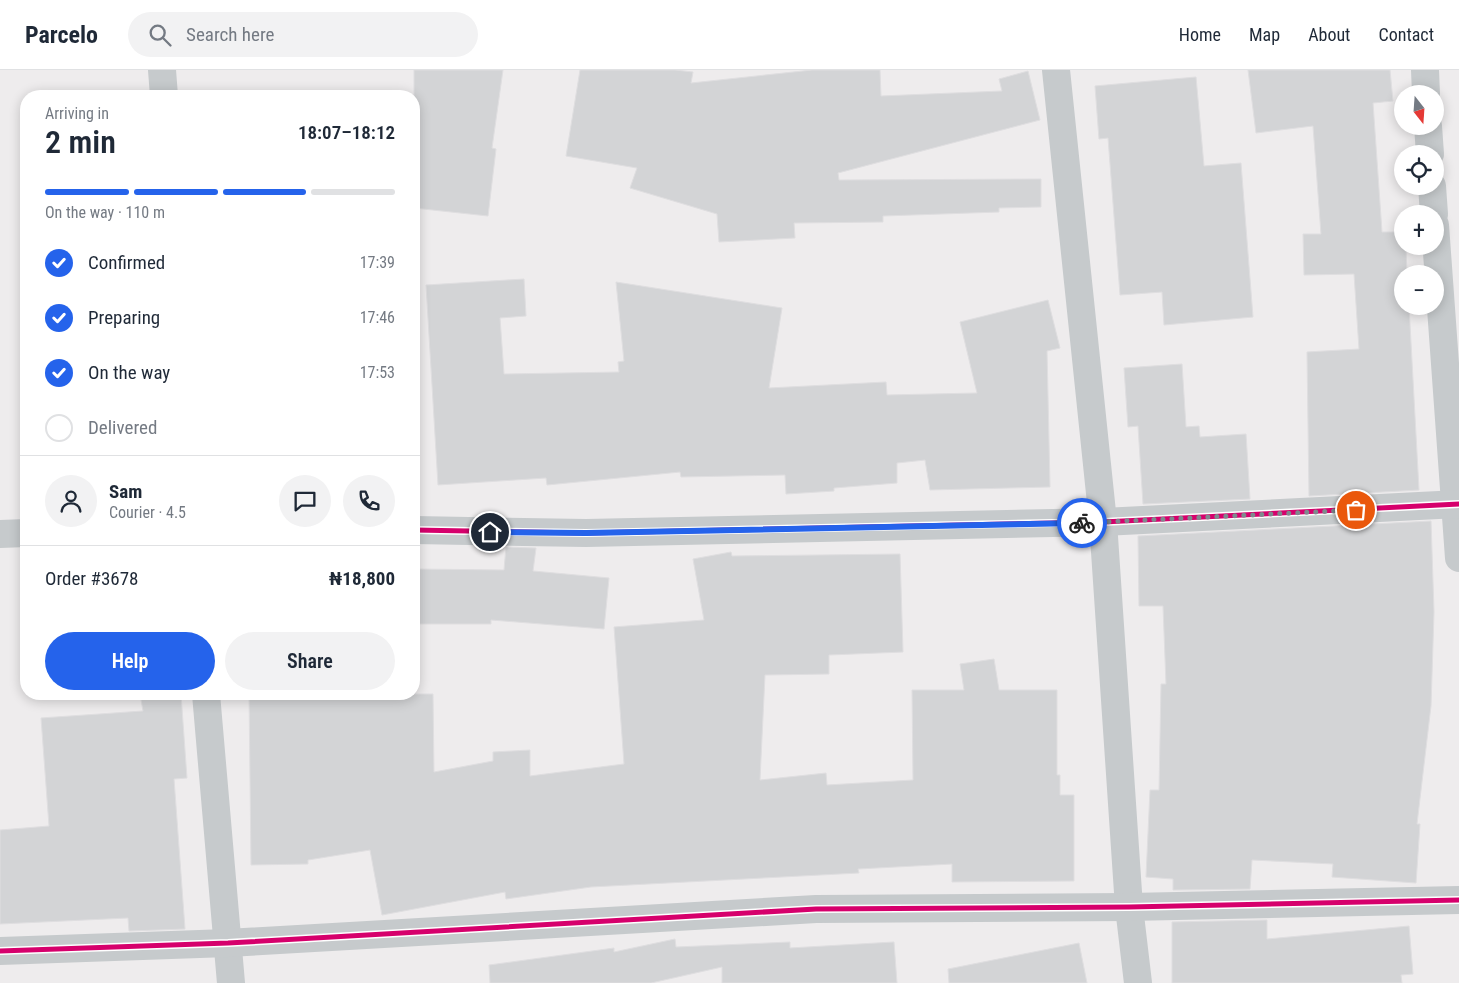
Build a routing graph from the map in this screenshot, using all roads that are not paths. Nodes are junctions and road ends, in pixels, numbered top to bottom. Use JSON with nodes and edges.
{"nodes":[{"id":1,"x":162,"y":70,"type":"edge"},
{"id":2,"x":1056,"y":70,"type":"edge"},
{"id":3,"x":1425,"y":70,"type":"edge"},
{"id":4,"x":1426,"y":85,"type":"edge"},
{"id":5,"x":164,"y":90,"type":"edge"},
{"id":6,"x":1437,"y":255,"type":"edge"},
{"id":7,"x":1456,"y":505,"type":"edge"},
{"id":8,"x":1103,"y":522,"type":"junction"},
{"id":9,"x":420,"y":530,"type":"edge"},
{"id":10,"x":20,"y":533,"type":"edge"},
{"id":11,"x":0,"y":534,"type":"edge"},
{"id":12,"x":1459,"y":558,"type":"edge"},
{"id":13,"x":207,"y":700,"type":"edge"},
{"id":14,"x":1459,"y":900,"type":"edge"},
{"id":15,"x":1128,"y":907,"type":"junction"},
{"id":16,"x":228,"y":943,"type":"junction"},
{"id":17,"x":0,"y":951,"type":"edge"},
{"id":18,"x":230,"y":983,"type":"edge"},
{"id":19,"x":1138,"y":983,"type":"edge"}],
"edges":[{"from":1,"to":5,"type":"street"},
{"from":2,"to":8,"type":"street"},
{"from":3,"to":4,"type":"street"},
{"from":6,"to":7,"type":"street"},
{"from":7,"to":8,"type":"street"},
{"from":7,"to":12,"type":"street"},
{"from":8,"to":9,"type":"street"},
{"from":8,"to":15,"type":"street"},
{"from":10,"to":11,"type":"street"},
{"from":13,"to":16,"type":"street"},
{"from":14,"to":15,"type":"street"},
{"from":15,"to":16,"type":"street"},
{"from":15,"to":19,"type":"street"},
{"from":16,"to":17,"type":"street"},
{"from":16,"to":18,"type":"street"}]}
